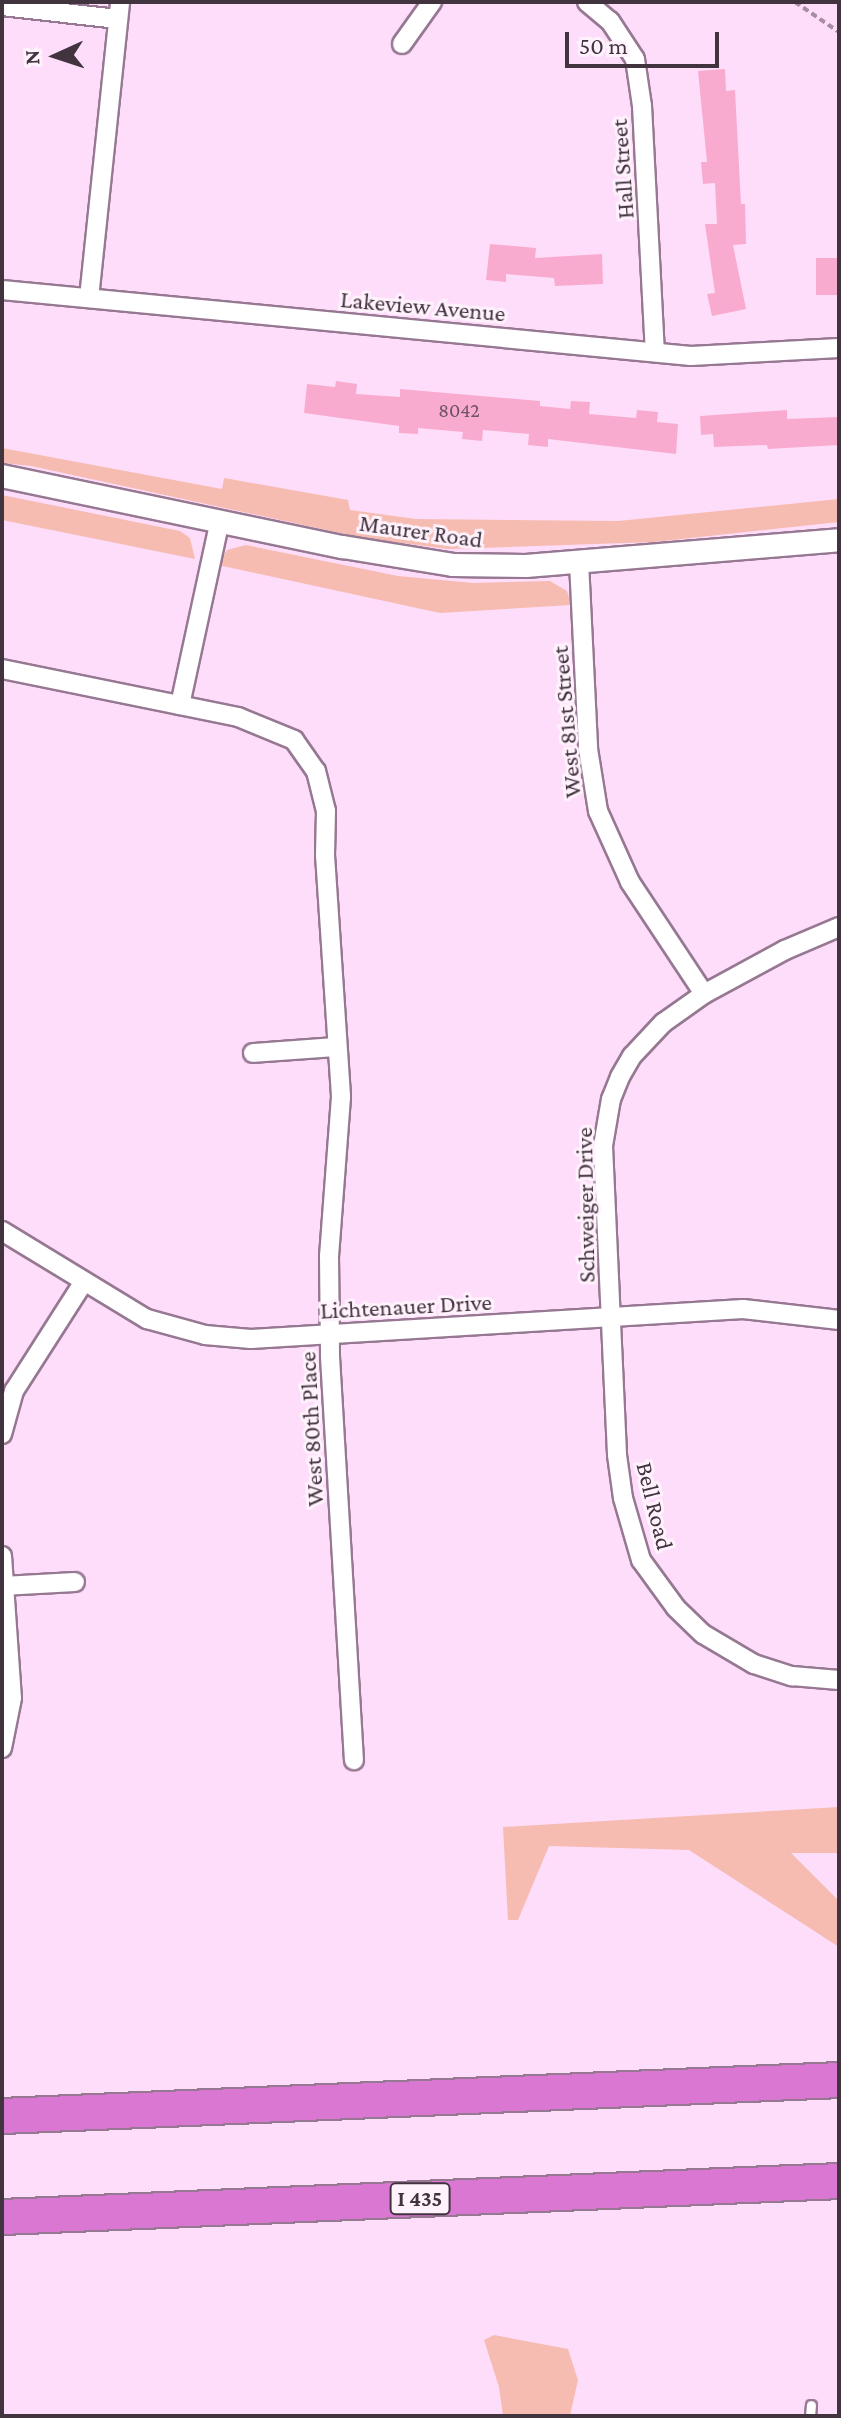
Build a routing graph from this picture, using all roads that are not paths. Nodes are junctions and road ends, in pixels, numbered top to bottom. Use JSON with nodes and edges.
{"nodes":[{"id":1,"x":432,"y":2,"type":"edge"},
{"id":2,"x":587,"y":2,"type":"edge"},
{"id":3,"x":2,"y":6,"type":"edge"},
{"id":4,"x":119,"y":10,"type":"edge"},
{"id":5,"x":402,"y":44,"type":"dead end"},
{"id":6,"x":2,"y":290,"type":"edge"},
{"id":7,"x":89,"y":298,"type":"junction"},
{"id":8,"x":839,"y":348,"type":"edge"},
{"id":9,"x":655,"y":352,"type":"junction"},
{"id":10,"x":2,"y":476,"type":"edge"},
{"id":11,"x":220,"y":520,"type":"junction"},
{"id":12,"x":839,"y":540,"type":"edge"},
{"id":13,"x":579,"y":562,"type":"junction"},
{"id":14,"x":2,"y":669,"type":"edge"},
{"id":15,"x":180,"y":705,"type":"junction"},
{"id":16,"x":839,"y":927,"type":"edge"},
{"id":17,"x":704,"y":994,"type":"junction"},
{"id":18,"x":337,"y":1047,"type":"junction"},
{"id":19,"x":253,"y":1053,"type":"dead end"},
{"id":20,"x":2,"y":1231,"type":"edge"},
{"id":21,"x":83,"y":1283,"type":"junction"},
{"id":22,"x":612,"y":1318,"type":"junction"},
{"id":23,"x":839,"y":1320,"type":"edge"},
{"id":24,"x":330,"y":1334,"type":"junction"},
{"id":25,"x":2,"y":1434,"type":"edge"},
{"id":26,"x":2,"y":1556,"type":"edge"},
{"id":27,"x":75,"y":1582,"type":"dead end"},
{"id":28,"x":4,"y":1586,"type":"junction"},
{"id":29,"x":839,"y":1680,"type":"edge"},
{"id":30,"x":2,"y":1748,"type":"edge"},
{"id":31,"x":354,"y":1760,"type":"dead end"},
{"id":32,"x":839,"y":2080,"type":"edge"},
{"id":33,"x":2,"y":2116,"type":"edge"},
{"id":34,"x":839,"y":2181,"type":"edge"},
{"id":35,"x":2,"y":2217,"type":"edge"}],
"edges":[{"from":1,"to":5,"type":"street"},
{"from":2,"to":9,"type":"street","name":"Hall Street"},
{"from":3,"to":4,"type":"street"},
{"from":4,"to":7,"type":"street"},
{"from":6,"to":7,"type":"street","name":"Lakeview Avenue"},
{"from":7,"to":9,"type":"street","name":"Lakeview Avenue"},
{"from":8,"to":9,"type":"street","name":"Lakeview Avenue"},
{"from":10,"to":11,"type":"street","name":"Maurer Road"},
{"from":11,"to":13,"type":"street","name":"Maurer Road"},
{"from":11,"to":15,"type":"street"},
{"from":12,"to":13,"type":"street","name":"Maurer Road"},
{"from":13,"to":17,"type":"street","name":"West 81st Street"},
{"from":14,"to":15,"type":"street","name":"West 80th Place"},
{"from":15,"to":18,"type":"street","name":"West 80th Place"},
{"from":16,"to":17,"type":"street","name":"Schweiger Drive"},
{"from":17,"to":22,"type":"street","name":"Schweiger Drive"},
{"from":18,"to":19,"type":"street"},
{"from":18,"to":24,"type":"street","name":"West 80th Place"},
{"from":20,"to":21,"type":"street","name":"Lichtenauer Drive"},
{"from":21,"to":24,"type":"street","name":"Lichtenauer Drive"},
{"from":21,"to":25,"type":"street"},
{"from":22,"to":23,"type":"street","name":"Lichtenauer Drive"},
{"from":22,"to":24,"type":"street","name":"Lichtenauer Drive"},
{"from":22,"to":29,"type":"street","name":"Bell Road"},
{"from":24,"to":31,"type":"street","name":"West 80th Place"},
{"from":26,"to":28,"type":"street"},
{"from":27,"to":28,"type":"street"},
{"from":28,"to":30,"type":"street"},
{"from":32,"to":33,"type":"highway"},
{"from":34,"to":35,"type":"highway","number":"I 435"}]}
